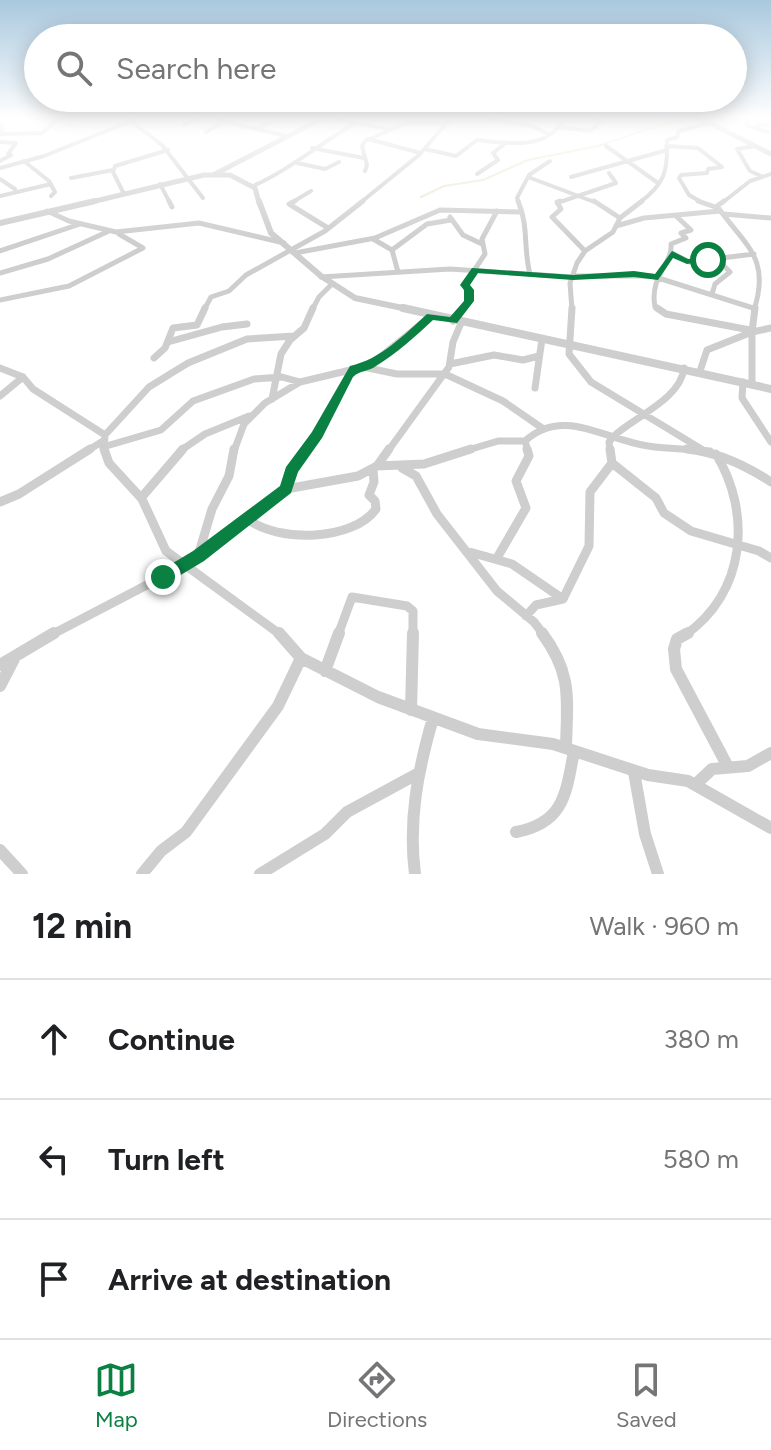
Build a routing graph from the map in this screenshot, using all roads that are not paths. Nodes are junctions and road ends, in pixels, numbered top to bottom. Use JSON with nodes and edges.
{"nodes":[{"id":1,"x":27,"y":160,"type":"edge"},
{"id":2,"x":133,"y":160,"type":"edge"},
{"id":3,"x":172,"y":160,"type":"edge"},
{"id":4,"x":242,"y":160,"type":"edge"},
{"id":5,"x":300,"y":160,"type":"edge"},
{"id":6,"x":365,"y":160,"type":"edge"},
{"id":7,"x":412,"y":160,"type":"edge"},
{"id":8,"x":498,"y":160,"type":"edge"},
{"id":9,"x":625,"y":160,"type":"edge"},
{"id":10,"x":637,"y":160,"type":"edge"},
{"id":11,"x":667,"y":160,"type":"edge"},
{"id":12,"x":715,"y":160,"type":"edge"},
{"id":13,"x":744,"y":160,"type":"edge"},
{"id":14,"x":24,"y":161,"type":"junction"},
{"id":15,"x":550,"y":161,"type":"dead end"},
{"id":16,"x":339,"y":162,"type":"dead end"},
{"id":17,"x":297,"y":163,"type":"junction"},
{"id":18,"x":629,"y":163,"type":"junction"},
{"id":19,"x":0,"y":168,"type":"edge"},
{"id":20,"x":667,"y":169,"type":"junction"},
{"id":21,"x":113,"y":170,"type":"junction"},
{"id":22,"x":365,"y":171,"type":"dead end"},
{"id":23,"x":609,"y":173,"type":"dead end"},
{"id":24,"x":215,"y":174,"type":"junction"},
{"id":25,"x":477,"y":174,"type":"dead end"},
{"id":26,"x":771,"y":174,"type":"edge"},
{"id":27,"x":188,"y":177,"type":"junction"},
{"id":28,"x":528,"y":177,"type":"junction"},
{"id":29,"x":571,"y":177,"type":"dead end"},
{"id":30,"x":762,"y":177,"type":"junction"},
{"id":31,"x":71,"y":178,"type":"dead end"},
{"id":32,"x":0,"y":179,"type":"edge"},
{"id":33,"x":680,"y":182,"type":"junction"},
{"id":34,"x":658,"y":183,"type":"junction"},
{"id":35,"x":51,"y":184,"type":"junction"},
{"id":36,"x":160,"y":184,"type":"junction"},
{"id":37,"x":253,"y":186,"type":"junction"},
{"id":38,"x":17,"y":190,"type":"junction"},
{"id":39,"x":311,"y":191,"type":"dead end"},
{"id":40,"x":123,"y":192,"type":"junction"},
{"id":41,"x":578,"y":193,"type":"junction"},
{"id":42,"x":0,"y":196,"type":"edge"},
{"id":43,"x":51,"y":196,"type":"dead end"},
{"id":44,"x":203,"y":198,"type":"dead end"},
{"id":45,"x":172,"y":207,"type":"dead end"},
{"id":46,"x":47,"y":211,"type":"junction"},
{"id":47,"x":445,"y":211,"type":"junction"},
{"id":48,"x":497,"y":211,"type":"junction"},
{"id":49,"x":721,"y":211,"type":"junction"},
{"id":50,"x":522,"y":212,"type":"junction"},
{"id":51,"x":676,"y":216,"type":"junction"},
{"id":52,"x":620,"y":218,"type":"junction"},
{"id":53,"x":771,"y":218,"type":"edge"},
{"id":54,"x":451,"y":220,"type":"junction"},
{"id":55,"x":0,"y":223,"type":"edge"},
{"id":56,"x":80,"y":224,"type":"junction"},
{"id":57,"x":616,"y":226,"type":"junction"},
{"id":58,"x":328,"y":228,"type":"junction"},
{"id":59,"x":113,"y":232,"type":"junction"},
{"id":60,"x":372,"y":238,"type":"junction"},
{"id":61,"x":482,"y":244,"type":"junction"},
{"id":62,"x":290,"y":248,"type":"junction"},
{"id":63,"x":392,"y":250,"type":"junction"},
{"id":64,"x":0,"y":251,"type":"edge"},
{"id":65,"x":585,"y":251,"type":"junction"},
{"id":66,"x":672,"y":253,"type":"junction"},
{"id":67,"x":754,"y":254,"type":"junction"},
{"id":68,"x":717,"y":259,"type":"junction"},
{"id":69,"x":475,"y":270,"type":"junction"},
{"id":70,"x":398,"y":272,"type":"junction"},
{"id":71,"x":0,"y":273,"type":"edge"},
{"id":72,"x":530,"y":274,"type":"junction"},
{"id":73,"x":321,"y":277,"type":"junction"},
{"id":74,"x":573,"y":277,"type":"junction"},
{"id":75,"x":658,"y":277,"type":"junction"},
{"id":76,"x":330,"y":286,"type":"junction"},
{"id":77,"x":712,"y":294,"type":"junction"},
{"id":78,"x":0,"y":300,"type":"edge"},
{"id":79,"x":753,"y":308,"type":"junction"},
{"id":80,"x":431,"y":316,"type":"junction"},
{"id":81,"x":457,"y":322,"type":"junction"},
{"id":82,"x":247,"y":324,"type":"dead end"},
{"id":83,"x":771,"y":328,"type":"edge"},
{"id":84,"x":752,"y":331,"type":"junction"},
{"id":85,"x":294,"y":336,"type":"junction"},
{"id":86,"x":542,"y":339,"type":"junction"},
{"id":87,"x":168,"y":342,"type":"junction"},
{"id":88,"x":569,"y":344,"type":"junction"},
{"id":89,"x":539,"y":356,"type":"junction"},
{"id":90,"x":154,"y":358,"type":"dead end"},
{"id":91,"x":368,"y":367,"type":"junction"},
{"id":92,"x":0,"y":368,"type":"edge"},
{"id":93,"x":684,"y":368,"type":"junction"},
{"id":94,"x":354,"y":369,"type":"junction"},
{"id":95,"x":447,"y":369,"type":"junction"},
{"id":96,"x":700,"y":371,"type":"junction"},
{"id":97,"x":23,"y":377,"type":"junction"},
{"id":98,"x":275,"y":377,"type":"junction"},
{"id":99,"x":300,"y":382,"type":"junction"},
{"id":100,"x":747,"y":383,"type":"junction"},
{"id":101,"x":535,"y":388,"type":"dead end"},
{"id":102,"x":771,"y":389,"type":"edge"},
{"id":103,"x":0,"y":396,"type":"edge"},
{"id":104,"x":272,"y":399,"type":"junction"},
{"id":105,"x":647,"y":414,"type":"junction"},
{"id":106,"x":249,"y":416,"type":"junction"},
{"id":107,"x":542,"y":428,"type":"junction"},
{"id":108,"x":614,"y":435,"type":"junction"},
{"id":109,"x":104,"y":441,"type":"junction"},
{"id":110,"x":525,"y":441,"type":"junction"},
{"id":111,"x":771,"y":442,"type":"edge"},
{"id":112,"x":703,"y":450,"type":"junction"},
{"id":113,"x":716,"y":454,"type":"junction"},
{"id":114,"x":612,"y":463,"type":"junction"},
{"id":115,"x":379,"y":467,"type":"junction"},
{"id":116,"x":771,"y":482,"type":"edge"},
{"id":117,"x":286,"y":489,"type":"junction"},
{"id":118,"x":141,"y":498,"type":"junction"},
{"id":119,"x":0,"y":502,"type":"edge"},
{"id":120,"x":247,"y":519,"type":"junction"},
{"id":121,"x":738,"y":545,"type":"junction"},
{"id":122,"x":465,"y":551,"type":"junction"},
{"id":123,"x":198,"y":556,"type":"junction"},
{"id":124,"x":497,"y":558,"type":"junction"},
{"id":125,"x":771,"y":558,"type":"edge"},
{"id":126,"x":187,"y":564,"type":"junction"},
{"id":127,"x":563,"y":599,"type":"junction"},
{"id":128,"x":526,"y":616,"type":"junction"},
{"id":129,"x":15,"y":656,"type":"junction"},
{"id":130,"x":301,"y":658,"type":"junction"},
{"id":131,"x":0,"y":665,"type":"edge"},
{"id":132,"x":325,"y":671,"type":"junction"},
{"id":133,"x":0,"y":686,"type":"edge"},
{"id":134,"x":411,"y":710,"type":"junction"},
{"id":135,"x":433,"y":718,"type":"junction"},
{"id":136,"x":570,"y":750,"type":"junction"},
{"id":137,"x":771,"y":753,"type":"edge"},
{"id":138,"x":727,"y":765,"type":"junction"},
{"id":139,"x":634,"y":772,"type":"junction"},
{"id":140,"x":417,"y":774,"type":"junction"},
{"id":141,"x":696,"y":784,"type":"junction"},
{"id":142,"x":771,"y":828,"type":"edge"},
{"id":143,"x":516,"y":832,"type":"dead end"},
{"id":144,"x":0,"y":850,"type":"edge"},
{"id":145,"x":22,"y":874,"type":"edge"},
{"id":146,"x":143,"y":874,"type":"edge"},
{"id":147,"x":260,"y":874,"type":"edge"},
{"id":148,"x":415,"y":874,"type":"edge"},
{"id":149,"x":658,"y":874,"type":"edge"}],
"edges":[{"from":1,"to":14,"type":"street"},
{"from":2,"to":21,"type":"street"},
{"from":3,"to":27,"type":"street"},
{"from":4,"to":24,"type":"street"},
{"from":5,"to":17,"type":"street"},
{"from":6,"to":22,"type":"street"},
{"from":7,"to":58,"type":"street"},
{"from":8,"to":25,"type":"street"},
{"from":9,"to":18,"type":"street"},
{"from":10,"to":18,"type":"street"},
{"from":11,"to":20,"type":"street"},
{"from":12,"to":33,"type":"street"},
{"from":13,"to":30,"type":"street"},
{"from":14,"to":19,"type":"street"},
{"from":14,"to":35,"type":"street"},
{"from":15,"to":28,"type":"street"},
{"from":16,"to":17,"type":"street"},
{"from":17,"to":37,"type":"street"},
{"from":18,"to":29,"type":"street"},
{"from":18,"to":34,"type":"street"},
{"from":20,"to":33,"type":"street"},
{"from":20,"to":34,"type":"street"},
{"from":21,"to":31,"type":"street"},
{"from":21,"to":40,"type":"street"},
{"from":23,"to":41,"type":"street"},
{"from":24,"to":27,"type":"street"},
{"from":24,"to":37,"type":"street"},
{"from":26,"to":30,"type":"street"},
{"from":27,"to":36,"type":"street"},
{"from":27,"to":44,"type":"street"},
{"from":28,"to":41,"type":"street"},
{"from":28,"to":50,"type":"street"},
{"from":30,"to":49,"type":"street"},
{"from":32,"to":38,"type":"street"},
{"from":33,"to":49,"type":"street"},
{"from":34,"to":52,"type":"street"},
{"from":35,"to":38,"type":"street"},
{"from":35,"to":43,"type":"street"},
{"from":36,"to":40,"type":"street"},
{"from":36,"to":45,"type":"street"},
{"from":37,"to":62,"type":"street"},
{"from":38,"to":42,"type":"street"},
{"from":39,"to":58,"type":"street"},
{"from":40,"to":46,"type":"street"},
{"from":41,"to":52,"type":"street"},
{"from":41,"to":65,"type":"street"},
{"from":46,"to":55,"type":"street"},
{"from":46,"to":56,"type":"street"},
{"from":47,"to":48,"type":"street"},
{"from":47,"to":54,"type":"street"},
{"from":47,"to":60,"type":"street"},
{"from":48,"to":50,"type":"street"},
{"from":48,"to":61,"type":"street"},
{"from":49,"to":51,"type":"street"},
{"from":49,"to":53,"type":"street"},
{"from":49,"to":67,"type":"street"},
{"from":50,"to":72,"type":"street"},
{"from":51,"to":57,"type":"street"},
{"from":51,"to":66,"type":"street"},
{"from":52,"to":57,"type":"street"},
{"from":54,"to":61,"type":"street"},
{"from":54,"to":63,"type":"street"},
{"from":56,"to":59,"type":"street"},
{"from":56,"to":64,"type":"street"},
{"from":57,"to":65,"type":"street"},
{"from":58,"to":62,"type":"street"},
{"from":59,"to":62,"type":"street"},
{"from":59,"to":71,"type":"street"},
{"from":59,"to":78,"type":"street"},
{"from":60,"to":62,"type":"street"},
{"from":60,"to":63,"type":"street"},
{"from":61,"to":69,"type":"street"},
{"from":62,"to":73,"type":"street"},
{"from":62,"to":87,"type":"street"},
{"from":63,"to":70,"type":"street"},
{"from":65,"to":74,"type":"street"},
{"from":66,"to":68,"type":"street"},
{"from":66,"to":75,"type":"street"},
{"from":67,"to":68,"type":"street"},
{"from":67,"to":79,"type":"street"},
{"from":68,"to":77,"type":"street"},
{"from":69,"to":70,"type":"street"},
{"from":69,"to":72,"type":"street"},
{"from":69,"to":81,"type":"street"},
{"from":70,"to":73,"type":"street"},
{"from":72,"to":74,"type":"street"},
{"from":73,"to":76,"type":"street"},
{"from":74,"to":75,"type":"street"},
{"from":74,"to":88,"type":"street"},
{"from":75,"to":77,"type":"street"},
{"from":75,"to":84,"type":"street"},
{"from":76,"to":80,"type":"street"},
{"from":76,"to":85,"type":"street"},
{"from":77,"to":79,"type":"street"},
{"from":79,"to":84,"type":"street"},
{"from":80,"to":81,"type":"street"},
{"from":80,"to":91,"type":"street"},
{"from":81,"to":86,"type":"street"},
{"from":81,"to":95,"type":"street"},
{"from":82,"to":87,"type":"street"},
{"from":83,"to":84,"type":"street"},
{"from":84,"to":96,"type":"street"},
{"from":84,"to":100,"type":"street"},
{"from":85,"to":98,"type":"street"},
{"from":85,"to":109,"type":"street"},
{"from":86,"to":88,"type":"street"},
{"from":86,"to":89,"type":"street"},
{"from":87,"to":90,"type":"street"},
{"from":88,"to":93,"type":"street"},
{"from":88,"to":105,"type":"street"},
{"from":89,"to":95,"type":"street"},
{"from":89,"to":101,"type":"street"},
{"from":91,"to":94,"type":"street"},
{"from":91,"to":95,"type":"street"},
{"from":92,"to":97,"type":"street"},
{"from":93,"to":96,"type":"street"},
{"from":93,"to":105,"type":"street"},
{"from":94,"to":99,"type":"street"},
{"from":94,"to":117,"type":"street"},
{"from":95,"to":107,"type":"street"},
{"from":95,"to":115,"type":"street"},
{"from":96,"to":100,"type":"street"},
{"from":97,"to":103,"type":"street"},
{"from":97,"to":109,"type":"street"},
{"from":98,"to":99,"type":"street"},
{"from":98,"to":104,"type":"street"},
{"from":98,"to":109,"type":"street"},
{"from":99,"to":104,"type":"street"},
{"from":100,"to":102,"type":"street"},
{"from":100,"to":111,"type":"street"},
{"from":104,"to":106,"type":"street"},
{"from":105,"to":108,"type":"street"},
{"from":105,"to":112,"type":"street"},
{"from":106,"to":118,"type":"street"},
{"from":106,"to":123,"type":"street"},
{"from":107,"to":108,"type":"street"},
{"from":107,"to":110,"type":"street"},
{"from":108,"to":112,"type":"street"},
{"from":108,"to":114,"type":"street"},
{"from":109,"to":118,"type":"street"},
{"from":109,"to":119,"type":"street"},
{"from":110,"to":115,"type":"street"},
{"from":110,"to":124,"type":"street"},
{"from":112,"to":113,"type":"street"},
{"from":113,"to":116,"type":"street"},
{"from":113,"to":121,"type":"street"},
{"from":114,"to":121,"type":"street"},
{"from":114,"to":127,"type":"street"},
{"from":115,"to":117,"type":"street"},
{"from":115,"to":120,"type":"street"},
{"from":115,"to":122,"type":"street"},
{"from":117,"to":120,"type":"street"},
{"from":118,"to":126,"type":"street"},
{"from":120,"to":123,"type":"street"},
{"from":121,"to":125,"type":"street"},
{"from":121,"to":138,"type":"street"},
{"from":122,"to":124,"type":"street"},
{"from":122,"to":128,"type":"street"},
{"from":123,"to":126,"type":"street"},
{"from":124,"to":127,"type":"street"},
{"from":126,"to":129,"type":"street"},
{"from":126,"to":130,"type":"street"},
{"from":127,"to":128,"type":"street"},
{"from":128,"to":136,"type":"street"},
{"from":129,"to":131,"type":"street"},
{"from":129,"to":133,"type":"street"},
{"from":130,"to":132,"type":"street"},
{"from":130,"to":146,"type":"street"},
{"from":132,"to":134,"type":"street"},
{"from":132,"to":134,"type":"street"},
{"from":134,"to":135,"type":"street"},
{"from":135,"to":136,"type":"street"},
{"from":135,"to":140,"type":"street"},
{"from":136,"to":139,"type":"street"},
{"from":136,"to":143,"type":"street"},
{"from":137,"to":138,"type":"street"},
{"from":138,"to":141,"type":"street"},
{"from":139,"to":141,"type":"street"},
{"from":139,"to":149,"type":"street"},
{"from":140,"to":147,"type":"street"},
{"from":140,"to":148,"type":"street"},
{"from":141,"to":142,"type":"street"},
{"from":144,"to":145,"type":"street"}]}
